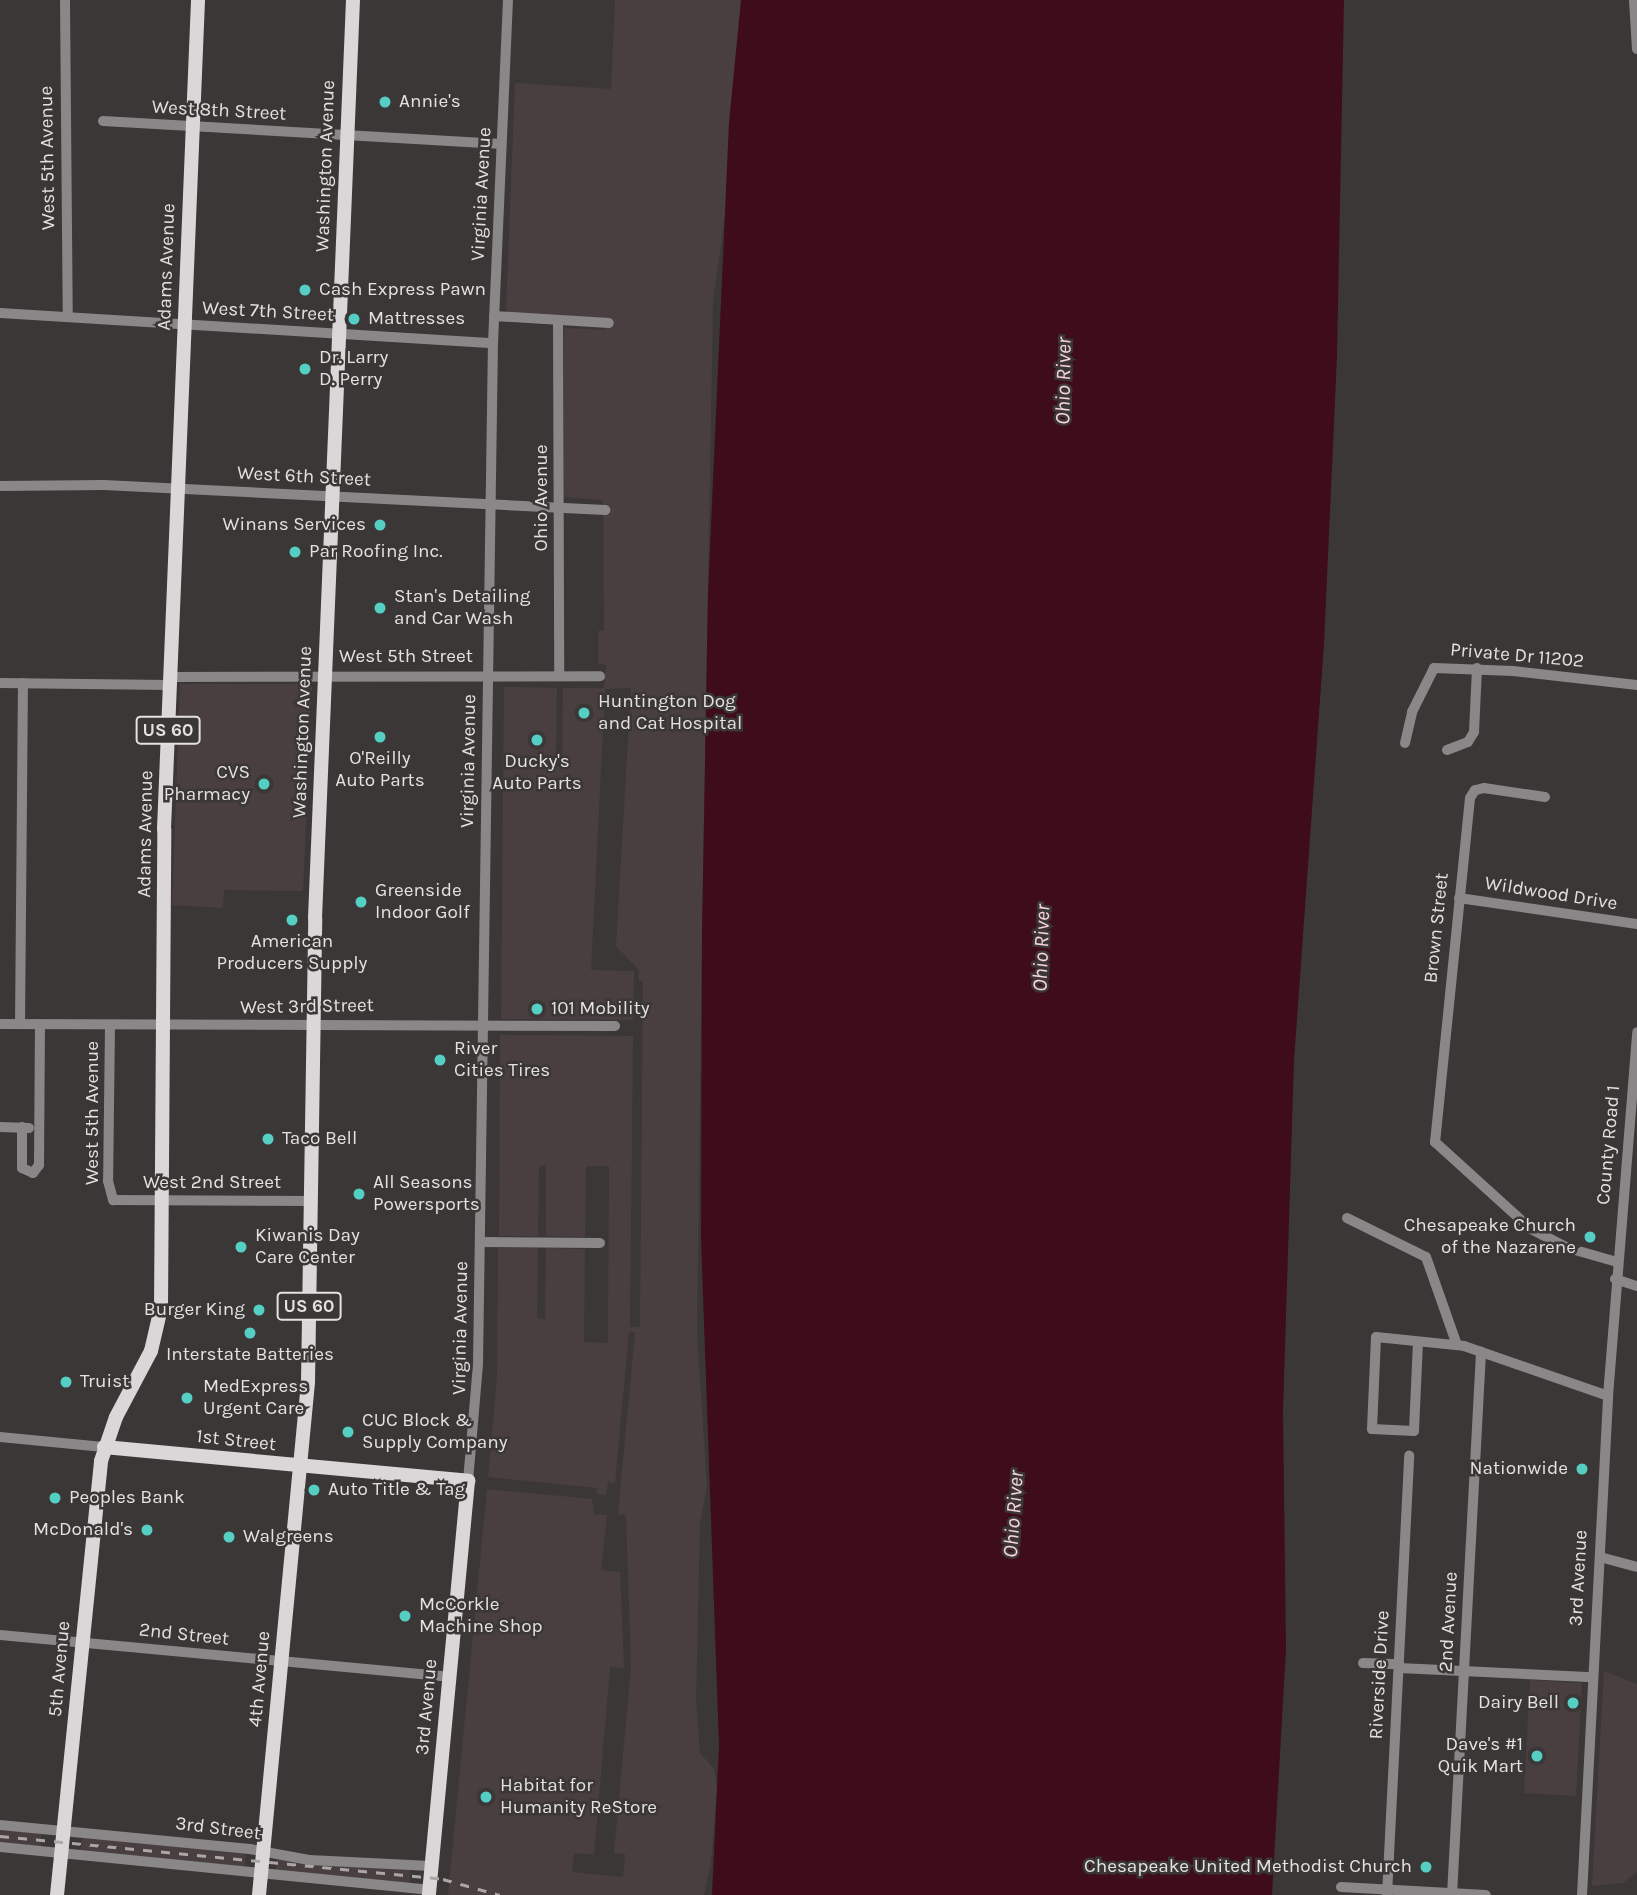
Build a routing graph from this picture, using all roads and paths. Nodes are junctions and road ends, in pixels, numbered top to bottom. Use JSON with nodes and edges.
{"nodes":[{"id":1,"x":65,"y":0,"type":"edge"},
{"id":2,"x":198,"y":0,"type":"edge"},
{"id":3,"x":353,"y":0,"type":"edge"},
{"id":4,"x":508,"y":0,"type":"edge"},
{"id":5,"x":1634,"y":0,"type":"edge"},
{"id":6,"x":1637,"y":49,"type":"edge"},
{"id":7,"x":103,"y":121,"type":"dead end"},
{"id":8,"x":192,"y":127,"type":"junction"},
{"id":9,"x":347,"y":135,"type":"junction"},
{"id":10,"x":502,"y":144,"type":"junction"},
{"id":11,"x":0,"y":313,"type":"edge"},
{"id":12,"x":68,"y":316,"type":"junction"},
{"id":13,"x":494,"y":316,"type":"junction"},
{"id":14,"x":558,"y":320,"type":"junction"},
{"id":15,"x":609,"y":323,"type":"dead end"},
{"id":16,"x":184,"y":325,"type":"junction"},
{"id":17,"x":339,"y":334,"type":"junction"},
{"id":18,"x":493,"y":343,"type":"junction"},
{"id":19,"x":0,"y":486,"type":"edge"},
{"id":20,"x":177,"y":488,"type":"junction"},
{"id":21,"x":332,"y":495,"type":"junction"},
{"id":22,"x":491,"y":504,"type":"junction"},
{"id":23,"x":560,"y":508,"type":"junction"},
{"id":24,"x":605,"y":510,"type":"dead end"},
{"id":25,"x":1477,"y":668,"type":"junction"},
{"id":26,"x":488,"y":675,"type":"junction"},
{"id":27,"x":559,"y":675,"type":"junction"},
{"id":28,"x":324,"y":676,"type":"junction"},
{"id":29,"x":600,"y":676,"type":"dead end"},
{"id":30,"x":169,"y":681,"type":"junction"},
{"id":31,"x":0,"y":683,"type":"edge"},
{"id":32,"x":23,"y":683,"type":"junction"},
{"id":33,"x":1637,"y":685,"type":"edge"},
{"id":34,"x":1405,"y":743,"type":"dead end"},
{"id":35,"x":1447,"y":750,"type":"dead end"},
{"id":36,"x":1545,"y":797,"type":"dead end"},
{"id":37,"x":1459,"y":898,"type":"junction"},
{"id":38,"x":1637,"y":924,"type":"edge"},
{"id":39,"x":0,"y":1024,"type":"edge"},
{"id":40,"x":20,"y":1024,"type":"junction"},
{"id":41,"x":40,"y":1024,"type":"junction"},
{"id":42,"x":313,"y":1024,"type":"junction"},
{"id":43,"x":110,"y":1025,"type":"junction"},
{"id":44,"x":163,"y":1025,"type":"junction"},
{"id":45,"x":483,"y":1025,"type":"junction"},
{"id":46,"x":615,"y":1026,"type":"dead end"},
{"id":47,"x":1637,"y":1032,"type":"edge"},
{"id":48,"x":0,"y":1127,"type":"edge"},
{"id":49,"x":22,"y":1128,"type":"junction"},
{"id":50,"x":39,"y":1128,"type":"junction"},
{"id":51,"x":113,"y":1200,"type":"joint"},
{"id":52,"x":162,"y":1200,"type":"junction"},
{"id":53,"x":311,"y":1201,"type":"junction"},
{"id":54,"x":1347,"y":1218,"type":"dead end"},
{"id":55,"x":480,"y":1242,"type":"junction"},
{"id":56,"x":600,"y":1242,"type":"dead end"},
{"id":57,"x":1617,"y":1262,"type":"junction"},
{"id":58,"x":1615,"y":1279,"type":"junction"},
{"id":59,"x":1637,"y":1286,"type":"edge"},
{"id":60,"x":1418,"y":1342,"type":"junction"},
{"id":61,"x":1457,"y":1345,"type":"junction"},
{"id":62,"x":1480,"y":1352,"type":"junction"},
{"id":63,"x":1608,"y":1396,"type":"junction"},
{"id":64,"x":0,"y":1437,"type":"edge"},
{"id":65,"x":104,"y":1447,"type":"junction"},
{"id":66,"x":1409,"y":1456,"type":"dead end"},
{"id":67,"x":300,"y":1466,"type":"junction"},
{"id":68,"x":468,"y":1481,"type":"junction"},
{"id":69,"x":1600,"y":1557,"type":"junction"},
{"id":70,"x":1637,"y":1567,"type":"edge"},
{"id":71,"x":0,"y":1635,"type":"edge"},
{"id":72,"x":81,"y":1642,"type":"junction"},
{"id":73,"x":281,"y":1662,"type":"junction"},
{"id":74,"x":1363,"y":1663,"type":"dead end"},
{"id":75,"x":1399,"y":1666,"type":"junction"},
{"id":76,"x":1464,"y":1670,"type":"junction"},
{"id":77,"x":449,"y":1677,"type":"junction"},
{"id":78,"x":1593,"y":1677,"type":"junction"},
{"id":79,"x":0,"y":1825,"type":"edge"},
{"id":80,"x":64,"y":1831,"type":"junction"},
{"id":81,"x":0,"y":1847,"type":"edge"},
{"id":82,"x":263,"y":1851,"type":"junction"},
{"id":83,"x":61,"y":1853,"type":"junction"},
{"id":84,"x":431,"y":1866,"type":"junction"},
{"id":85,"x":261,"y":1873,"type":"junction"},
{"id":86,"x":1341,"y":1888,"type":"dead end"},
{"id":87,"x":429,"y":1892,"type":"edge"},
{"id":88,"x":1387,"y":1893,"type":"edge"},
{"id":89,"x":1452,"y":1894,"type":"edge"},
{"id":90,"x":57,"y":1895,"type":"edge"},
{"id":91,"x":258,"y":1895,"type":"edge"},
{"id":92,"x":1486,"y":1895,"type":"edge"},
{"id":93,"x":1582,"y":1895,"type":"edge"}],
"edges":[{"from":1,"to":12,"type":"street","name":"West 5th Avenue"},
{"from":2,"to":8,"type":"main road","name":"Adams Avenue","number":"US 60"},
{"from":3,"to":9,"type":"main road","name":"Washington Avenue","number":"US 60"},
{"from":4,"to":10,"type":"street","name":"Virginia Avenue"},
{"from":5,"to":6,"type":"street"},
{"from":7,"to":8,"type":"street","name":"West 8th Street"},
{"from":8,"to":9,"type":"street","name":"West 8th Street"},
{"from":8,"to":16,"type":"main road","name":"Adams Avenue","number":"US 60"},
{"from":9,"to":10,"type":"street","name":"West 8th Street"},
{"from":9,"to":17,"type":"main road","name":"Washington Avenue","number":"US 60"},
{"from":10,"to":13,"type":"street","name":"Virginia Avenue"},
{"from":11,"to":12,"type":"street","name":"West 7th Street"},
{"from":12,"to":16,"type":"street","name":"West 7th Street"},
{"from":13,"to":14,"type":"street"},
{"from":13,"to":18,"type":"street","name":"Virginia Avenue"},
{"from":14,"to":15,"type":"street"},
{"from":14,"to":23,"type":"street","name":"Ohio Avenue"},
{"from":16,"to":17,"type":"street","name":"West 7th Street"},
{"from":16,"to":20,"type":"main road","name":"Adams Avenue","number":"US 60"},
{"from":17,"to":18,"type":"street","name":"West 7th Street"},
{"from":17,"to":21,"type":"main road","name":"Washington Avenue","number":"US 60"},
{"from":18,"to":22,"type":"street","name":"Virginia Avenue"},
{"from":19,"to":20,"type":"street","name":"West 6th Street"},
{"from":20,"to":21,"type":"street","name":"West 6th Street"},
{"from":20,"to":30,"type":"main road","name":"Adams Avenue","number":"US 60"},
{"from":21,"to":22,"type":"street","name":"West 6th Street"},
{"from":21,"to":28,"type":"main road","name":"Washington Avenue","number":"US 60"},
{"from":22,"to":23,"type":"street","name":"West 6th Street"},
{"from":22,"to":26,"type":"street","name":"Virginia Avenue"},
{"from":23,"to":24,"type":"street","name":"West 6th Street"},
{"from":23,"to":27,"type":"street","name":"Ohio Avenue"},
{"from":25,"to":33,"type":"street","name":"Private Dr 11202"},
{"from":25,"to":34,"type":"street","name":"Private Dr 11202"},
{"from":25,"to":35,"type":"street"},
{"from":26,"to":27,"type":"street","name":"West 5th Street"},
{"from":26,"to":28,"type":"street","name":"West 5th Street"},
{"from":26,"to":45,"type":"street","name":"Virginia Avenue"},
{"from":27,"to":29,"type":"street","name":"West 5th Street"},
{"from":28,"to":30,"type":"street","name":"West 5th Street"},
{"from":28,"to":42,"type":"main road","name":"Washington Avenue","number":"US 60"},
{"from":30,"to":32,"type":"street","name":"West 5th Street"},
{"from":30,"to":44,"type":"main road","name":"Adams Avenue","number":"US 60"},
{"from":31,"to":32,"type":"street","name":"West 5th Street"},
{"from":32,"to":40,"type":"street"},
{"from":36,"to":37,"type":"street","name":"Brown Street"},
{"from":37,"to":38,"type":"street","name":"Wildwood Drive"},
{"from":37,"to":57,"type":"street","name":"Brown Street"},
{"from":39,"to":40,"type":"street","name":"West 3rd Street"},
{"from":40,"to":41,"type":"street","name":"West 3rd Street"},
{"from":41,"to":43,"type":"street","name":"West 3rd Street"},
{"from":41,"to":50,"type":"street"},
{"from":42,"to":44,"type":"street","name":"West 3rd Street"},
{"from":42,"to":45,"type":"street","name":"West 3rd Street"},
{"from":42,"to":53,"type":"main road","name":"Washington Avenue","number":"US 60"},
{"from":43,"to":44,"type":"street","name":"West 3rd Street"},
{"from":43,"to":51,"type":"street","name":"West 5th Avenue"},
{"from":44,"to":52,"type":"main road","name":"Adams Avenue","number":"US 60"},
{"from":45,"to":46,"type":"street","name":"West 3rd Street"},
{"from":45,"to":55,"type":"street","name":"Virginia Avenue"},
{"from":47,"to":57,"type":"street","name":"County Road 1"},
{"from":48,"to":49,"type":"street"},
{"from":49,"to":50,"type":"street"},
{"from":49,"to":50,"type":"street"},
{"from":51,"to":52,"type":"street","name":"West 2nd Street"},
{"from":52,"to":53,"type":"street","name":"West 2nd Street"},
{"from":52,"to":65,"type":"main road","name":"Adams Avenue","number":"US 60"},
{"from":53,"to":67,"type":"main road","name":"Washington Avenue","number":"US 60"},
{"from":54,"to":61,"type":"street"},
{"from":55,"to":56,"type":"street"},
{"from":55,"to":68,"type":"street","name":"Virginia Avenue"},
{"from":57,"to":58,"type":"street","name":"3rd Avenue"},
{"from":58,"to":59,"type":"street"},
{"from":58,"to":63,"type":"street","name":"3rd Avenue"},
{"from":60,"to":60,"type":"street"},
{"from":60,"to":61,"type":"street"},
{"from":61,"to":62,"type":"street"},
{"from":62,"to":63,"type":"street"},
{"from":62,"to":76,"type":"street","name":"2nd Avenue"},
{"from":63,"to":69,"type":"street","name":"3rd Avenue"},
{"from":64,"to":65,"type":"street","name":"1st Street"},
{"from":65,"to":67,"type":"main road","name":"1st Street"},
{"from":65,"to":72,"type":"main road","name":"5th Avenue","number":"US 60"},
{"from":66,"to":75,"type":"street","name":"Riverside Drive"},
{"from":67,"to":68,"type":"main road","name":"1st Street"},
{"from":67,"to":73,"type":"main road","name":"4th Avenue"},
{"from":68,"to":77,"type":"main road","name":"3rd Avenue"},
{"from":69,"to":70,"type":"street"},
{"from":69,"to":78,"type":"street","name":"3rd Avenue"},
{"from":71,"to":72,"type":"street","name":"2nd Street"},
{"from":72,"to":73,"type":"street","name":"2nd Street"},
{"from":72,"to":80,"type":"main road","name":"5th Avenue","number":"US 60"},
{"from":73,"to":77,"type":"street","name":"2nd Street"},
{"from":73,"to":82,"type":"main road","name":"4th Avenue"},
{"from":74,"to":75,"type":"street"},
{"from":75,"to":76,"type":"street"},
{"from":75,"to":88,"type":"street","name":"Riverside Drive"},
{"from":76,"to":78,"type":"street"},
{"from":76,"to":89,"type":"street","name":"2nd Avenue"},
{"from":77,"to":84,"type":"main road","name":"3rd Avenue"},
{"from":78,"to":93,"type":"street","name":"3rd Avenue"},
{"from":79,"to":80,"type":"street","name":"3rd Street"},
{"from":80,"to":82,"type":"street","name":"3rd Street"},
{"from":80,"to":83,"type":"main road","name":"5th Avenue","number":"US 60"},
{"from":81,"to":83,"type":"street","name":"3rd Street"},
{"from":82,"to":84,"type":"street","name":"3rd Street"},
{"from":82,"to":85,"type":"main road","name":"4th Avenue"},
{"from":83,"to":85,"type":"street","name":"3rd Street"},
{"from":83,"to":90,"type":"main road","name":"5th Avenue","number":"US 60"},
{"from":84,"to":87,"type":"main road","name":"3rd Avenue"},
{"from":85,"to":87,"type":"street","name":"3rd Street"},
{"from":85,"to":91,"type":"main road","name":"4th Avenue"},
{"from":86,"to":88,"type":"street"},
{"from":88,"to":89,"type":"street"},
{"from":89,"to":92,"type":"street"}]}
